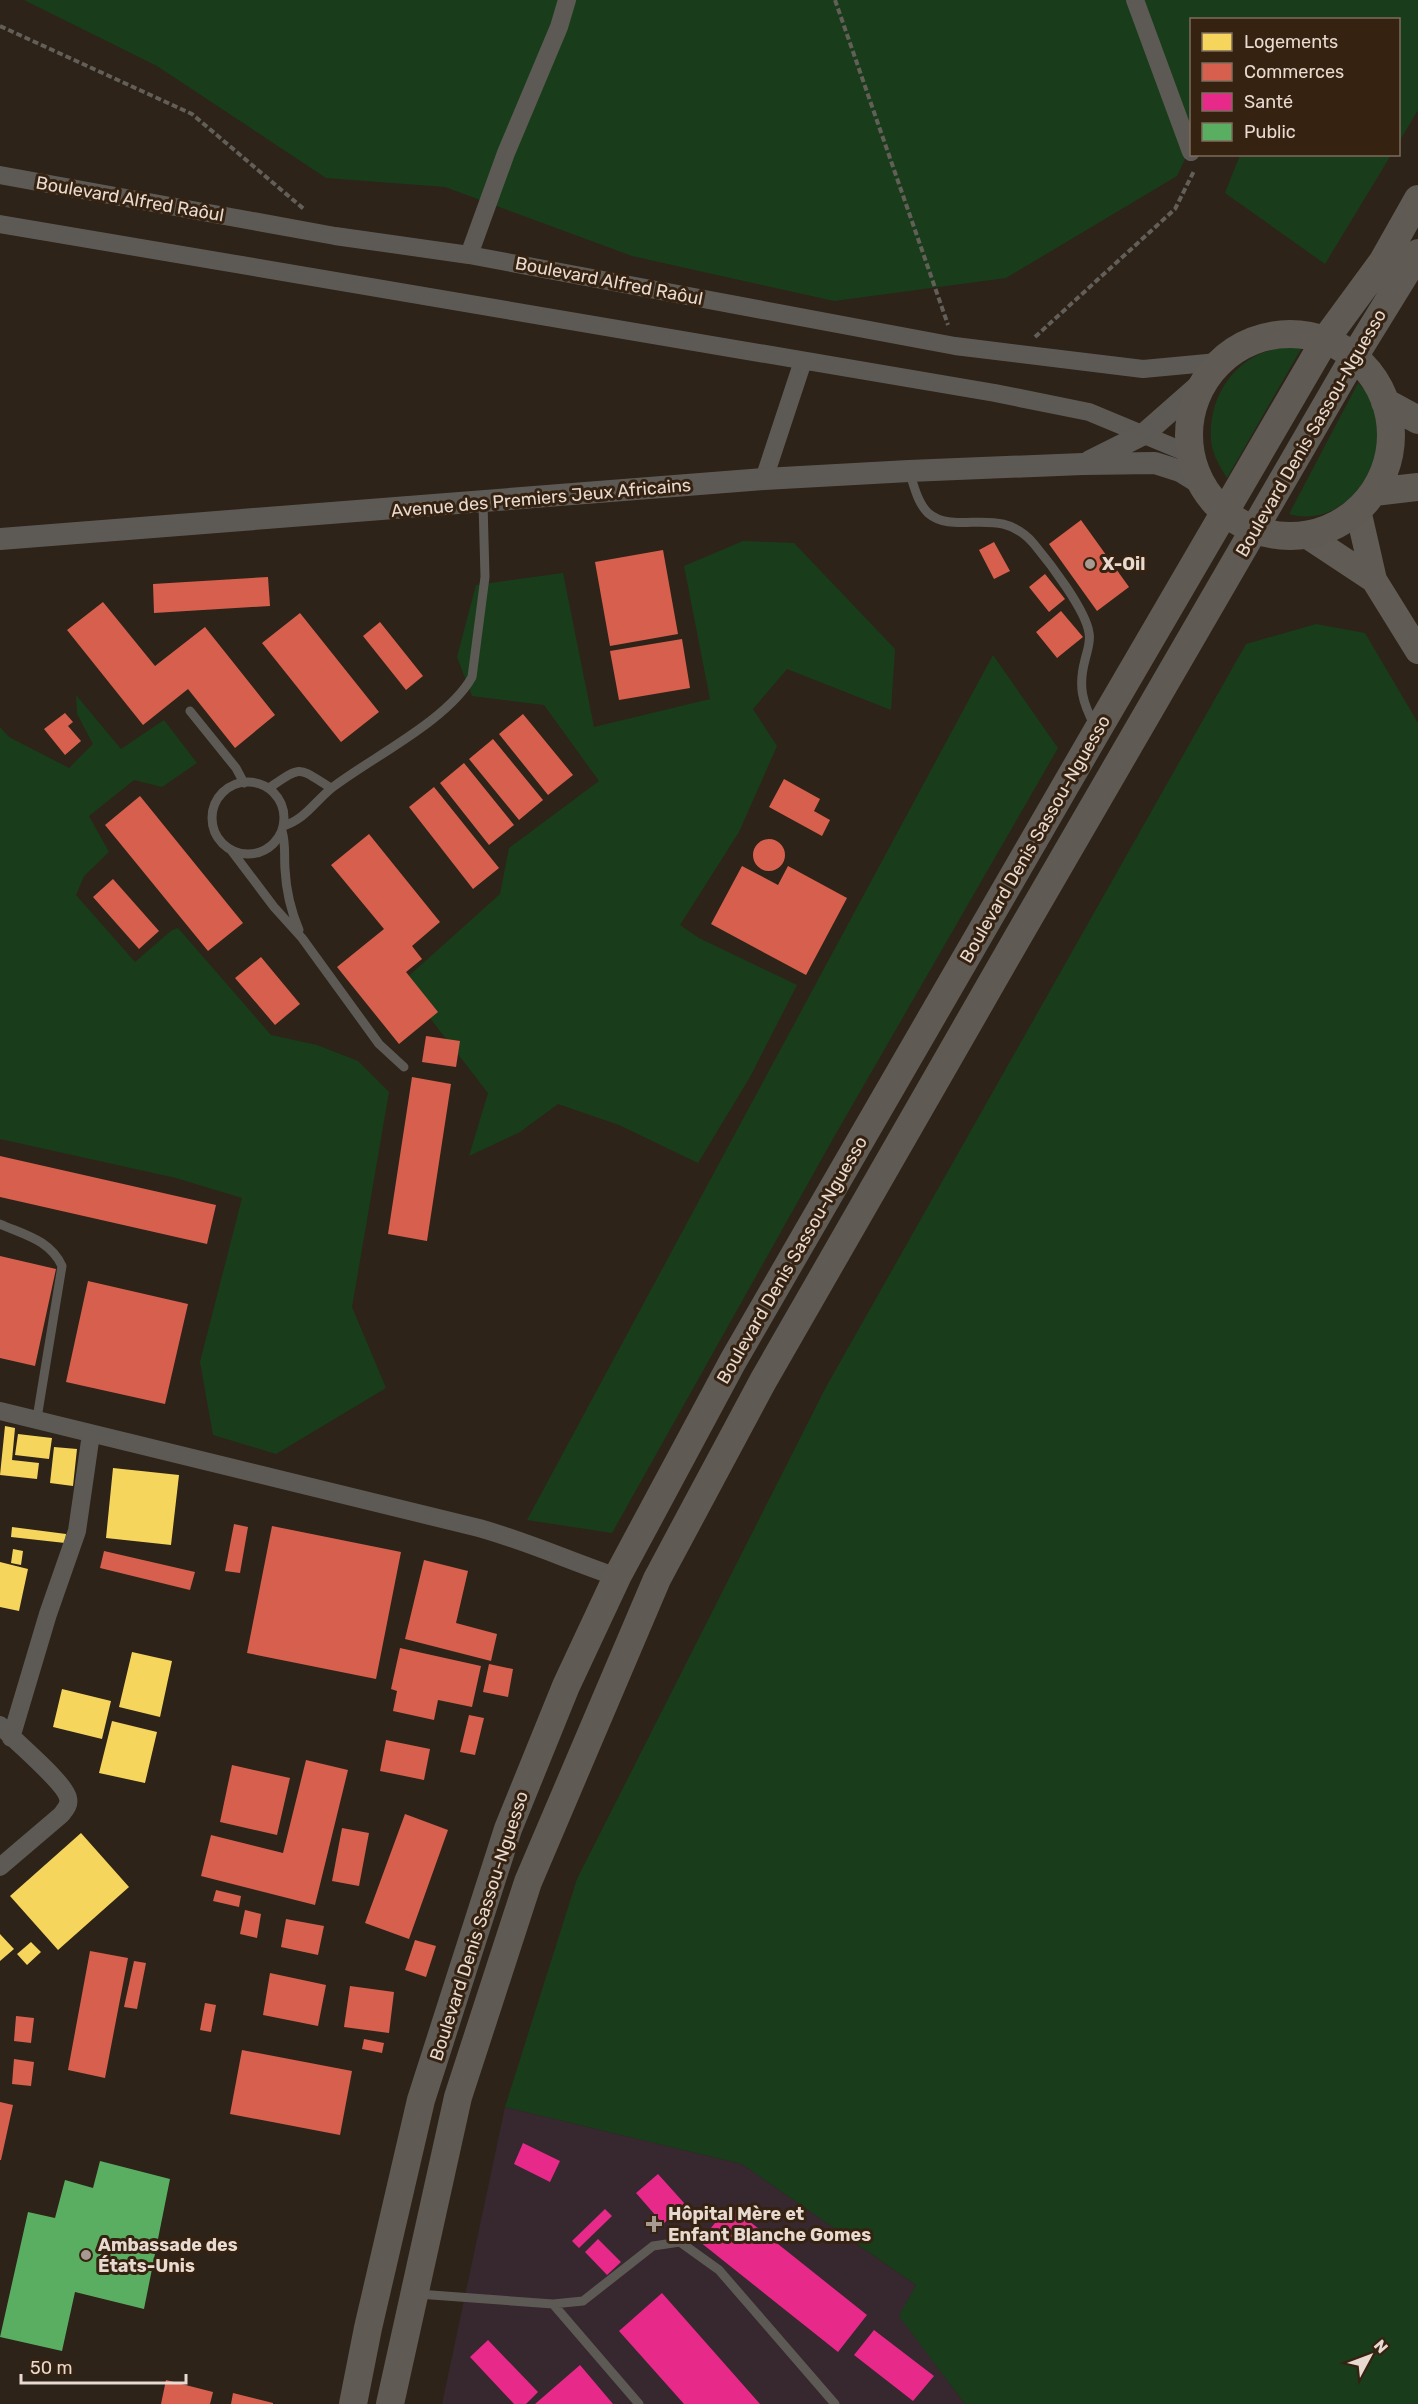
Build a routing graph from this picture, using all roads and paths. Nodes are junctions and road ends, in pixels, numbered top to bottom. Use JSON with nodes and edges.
{"nodes":[{"id":1,"x":567,"y":0,"type":"edge"},
{"id":2,"x":835,"y":0,"type":"edge"},
{"id":3,"x":1135,"y":0,"type":"edge"},
{"id":4,"x":0,"y":26,"type":"edge"},
{"id":5,"x":1190,"y":149,"type":"edge"},
{"id":6,"x":1192,"y":156,"type":"edge"},
{"id":7,"x":0,"y":175,"type":"edge"},
{"id":8,"x":1418,"y":199,"type":"edge"},
{"id":9,"x":0,"y":224,"type":"edge"},
{"id":10,"x":335,"y":236,"type":"junction"},
{"id":11,"x":1418,"y":253,"type":"edge"},
{"id":12,"x":469,"y":255,"type":"junction"},
{"id":13,"x":1325,"y":340,"type":"junction"},
{"id":14,"x":955,"y":346,"type":"junction"},
{"id":15,"x":1016,"y":355,"type":"junction"},
{"id":16,"x":1353,"y":357,"type":"junction"},
{"id":17,"x":803,"y":361,"type":"junction"},
{"id":18,"x":1210,"y":373,"type":"junction"},
{"id":19,"x":1385,"y":402,"type":"junction"},
{"id":20,"x":1418,"y":420,"type":"edge"},
{"id":21,"x":1144,"y":434,"type":"junction"},
{"id":22,"x":1190,"y":454,"type":"junction"},
{"id":23,"x":1083,"y":464,"type":"junction"},
{"id":24,"x":909,"y":471,"type":"junction"},
{"id":25,"x":764,"y":480,"type":"junction"},
{"id":26,"x":1201,"y":484,"type":"junction"},
{"id":27,"x":1418,"y":487,"type":"edge"},
{"id":28,"x":1366,"y":501,"type":"junction"},
{"id":29,"x":483,"y":503,"type":"junction"},
{"id":30,"x":1225,"y":513,"type":"junction"},
{"id":31,"x":1254,"y":530,"type":"junction"},
{"id":32,"x":1306,"y":536,"type":"junction"},
{"id":33,"x":0,"y":539,"type":"edge"},
{"id":34,"x":1374,"y":580,"type":"junction"},
{"id":35,"x":1418,"y":651,"type":"edge"},
{"id":36,"x":190,"y":711,"type":"dead end"},
{"id":37,"x":1097,"y":730,"type":"junction"},
{"id":38,"x":244,"y":783,"type":"junction"},
{"id":39,"x":269,"y":788,"type":"junction"},
{"id":40,"x":331,"y":788,"type":"junction"},
{"id":41,"x":283,"y":828,"type":"junction"},
{"id":42,"x":231,"y":850,"type":"junction"},
{"id":43,"x":302,"y":938,"type":"junction"},
{"id":44,"x":404,"y":1068,"type":"dead end"},
{"id":45,"x":0,"y":1224,"type":"edge"},
{"id":46,"x":0,"y":1411,"type":"edge"},
{"id":47,"x":37,"y":1418,"type":"junction"},
{"id":48,"x":91,"y":1434,"type":"junction"},
{"id":49,"x":617,"y":1576,"type":"junction"},
{"id":50,"x":6,"y":1731,"type":"edge"},
{"id":51,"x":0,"y":1867,"type":"edge"},
{"id":52,"x":413,"y":2293,"type":"junction"},
{"id":53,"x":554,"y":2304,"type":"junction"},
{"id":54,"x":353,"y":2404,"type":"edge"},
{"id":55,"x":390,"y":2404,"type":"edge"},
{"id":56,"x":639,"y":2404,"type":"edge"},
{"id":57,"x":835,"y":2404,"type":"edge"}],
"edges":[{"from":1,"to":12,"type":"street"},
{"from":2,"to":14,"type":"path"},
{"from":3,"to":5,"type":"street"},
{"from":4,"to":10,"type":"path"},
{"from":6,"to":15,"type":"path"},
{"from":7,"to":10,"type":"street","name":"Boulevard Alfred Raôul"},
{"from":8,"to":13,"type":"main road","name":"Boulevard Denis Sassou-Nguesso"},
{"from":9,"to":17,"type":"street"},
{"from":10,"to":12,"type":"street","name":"Boulevard Alfred Raôul"},
{"from":11,"to":16,"type":"main road","name":"Boulevard Denis Sassou-Nguesso"},
{"from":12,"to":14,"type":"street","name":"Boulevard Alfred Raôul"},
{"from":13,"to":16,"type":"main road"},
{"from":13,"to":18,"type":"main road"},
{"from":13,"to":30,"type":"main road","name":"Boulevard Denis Sassou-Nguesso"},
{"from":14,"to":15,"type":"street","name":"Boulevard Alfred Raôul"},
{"from":15,"to":18,"type":"street","name":"Boulevard Alfred Raôul"},
{"from":16,"to":19,"type":"main road"},
{"from":16,"to":31,"type":"main road","name":"Boulevard Denis Sassou-Nguesso"},
{"from":17,"to":21,"type":"street"},
{"from":17,"to":25,"type":"street"},
{"from":18,"to":21,"type":"street","name":"Avenue des Premiers Jeux Africains"},
{"from":18,"to":22,"type":"main road"},
{"from":19,"to":20,"type":"main road"},
{"from":19,"to":28,"type":"main road"},
{"from":21,"to":22,"type":"street"},
{"from":21,"to":23,"type":"street","name":"Avenue des Premiers Jeux Africains"},
{"from":22,"to":26,"type":"main road"},
{"from":23,"to":24,"type":"street","name":"Avenue des Premiers Jeux Africains"},
{"from":23,"to":26,"type":"street","name":"Avenue des Premiers Jeux Africains"},
{"from":24,"to":25,"type":"street","name":"Avenue des Premiers Jeux Africains"},
{"from":24,"to":37,"type":"lane"},
{"from":25,"to":29,"type":"street","name":"Avenue des Premiers Jeux Africains"},
{"from":26,"to":30,"type":"main road"},
{"from":27,"to":28,"type":"main road"},
{"from":28,"to":32,"type":"main road"},
{"from":28,"to":34,"type":"main road"},
{"from":29,"to":33,"type":"street","name":"Avenue des Premiers Jeux Africains"},
{"from":29,"to":40,"type":"lane"},
{"from":30,"to":31,"type":"main road"},
{"from":30,"to":37,"type":"main road","name":"Boulevard Denis Sassou-Nguesso"},
{"from":31,"to":32,"type":"main road"},
{"from":31,"to":52,"type":"main road","name":"Boulevard Denis Sassou-Nguesso"},
{"from":32,"to":34,"type":"main road"},
{"from":34,"to":35,"type":"main road"},
{"from":36,"to":38,"type":"lane"},
{"from":37,"to":49,"type":"main road","name":"Boulevard Denis Sassou-Nguesso"},
{"from":38,"to":39,"type":"lane"},
{"from":38,"to":42,"type":"lane"},
{"from":39,"to":40,"type":"lane"},
{"from":39,"to":41,"type":"lane"},
{"from":40,"to":41,"type":"lane"},
{"from":41,"to":42,"type":"lane"},
{"from":41,"to":43,"type":"lane"},
{"from":42,"to":43,"type":"lane"},
{"from":43,"to":44,"type":"lane"},
{"from":45,"to":47,"type":"lane"},
{"from":46,"to":47,"type":"street"},
{"from":47,"to":48,"type":"street"},
{"from":48,"to":49,"type":"street"},
{"from":48,"to":50,"type":"street"},
{"from":49,"to":54,"type":"main road","name":"Boulevard Denis Sassou-Nguesso"},
{"from":50,"to":51,"type":"street"},
{"from":52,"to":53,"type":"lane"},
{"from":52,"to":55,"type":"main road","name":"Boulevard Denis Sassou-Nguesso"},
{"from":53,"to":56,"type":"lane"},
{"from":53,"to":57,"type":"lane"}]}
